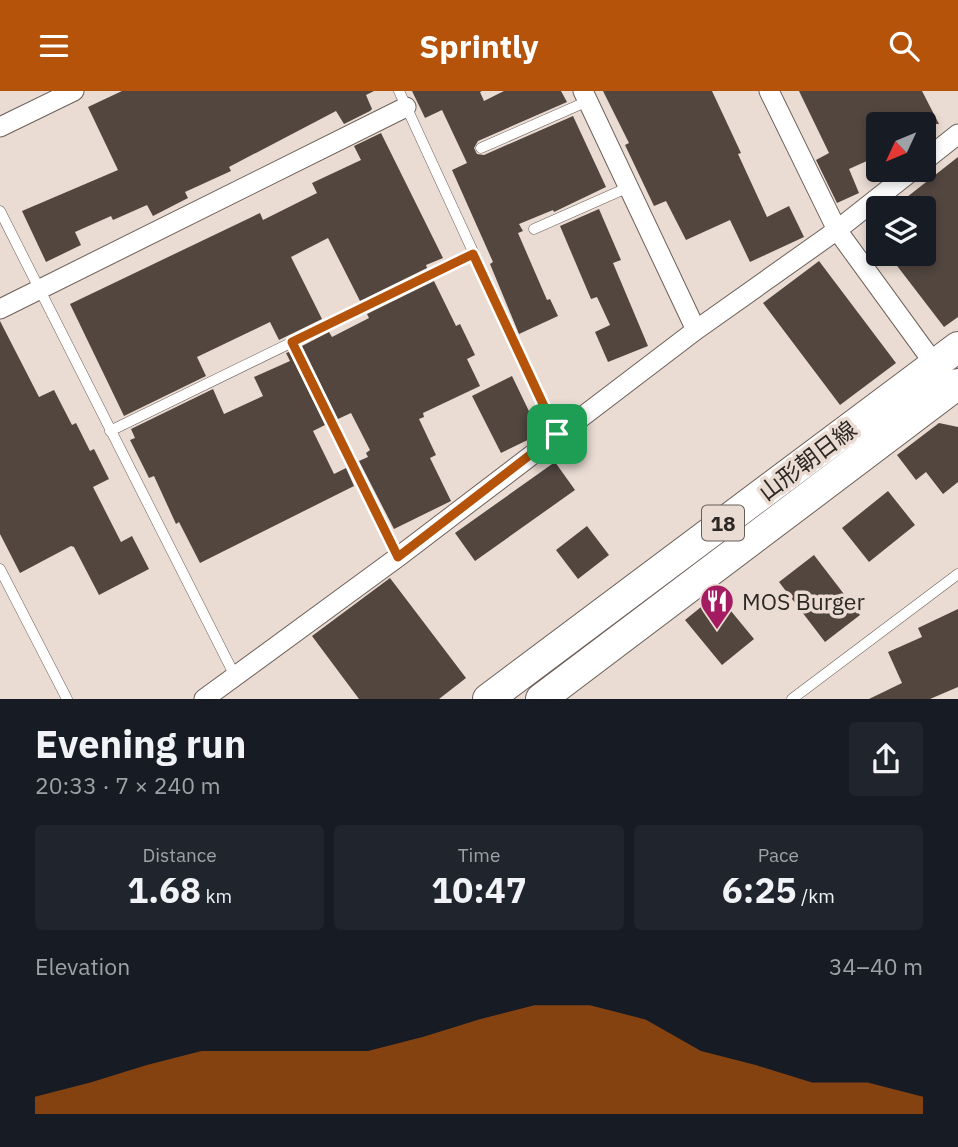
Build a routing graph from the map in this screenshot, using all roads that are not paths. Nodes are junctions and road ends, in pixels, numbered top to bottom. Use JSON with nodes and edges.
{"nodes":[{"id":1,"x":74,"y":91,"type":"edge"},
{"id":2,"x":769,"y":91,"type":"edge"},
{"id":3,"x":586,"y":96,"type":"edge"},
{"id":4,"x":402,"y":99,"type":"edge"},
{"id":5,"x":0,"y":127,"type":"edge"},
{"id":6,"x":958,"y":134,"type":"edge"},
{"id":7,"x":481,"y":148,"type":"dead end"},
{"id":8,"x":936,"y":151,"type":"edge"},
{"id":9,"x":898,"y":182,"type":"edge"},
{"id":10,"x":629,"y":187,"type":"junction"},
{"id":11,"x":0,"y":211,"type":"edge"},
{"id":12,"x":534,"y":229,"type":"dead end"},
{"id":13,"x":837,"y":230,"type":"junction"},
{"id":14,"x":473,"y":254,"type":"junction"},
{"id":15,"x":39,"y":290,"type":"junction"},
{"id":16,"x":0,"y":309,"type":"edge"},
{"id":17,"x":696,"y":330,"type":"junction"},
{"id":18,"x":292,"y":342,"type":"junction"},
{"id":19,"x":946,"y":356,"type":"edge"},
{"id":20,"x":956,"y":391,"type":"edge"},
{"id":21,"x":110,"y":431,"type":"junction"},
{"id":22,"x":557,"y":434,"type":"junction"},
{"id":23,"x":398,"y":557,"type":"junction"},
{"id":24,"x":0,"y":569,"type":"edge"},
{"id":25,"x":958,"y":575,"type":"edge"},
{"id":26,"x":235,"y":676,"type":"junction"},
{"id":27,"x":67,"y":699,"type":"edge"},
{"id":28,"x":204,"y":699,"type":"edge"},
{"id":29,"x":488,"y":699,"type":"edge"},
{"id":30,"x":541,"y":699,"type":"edge"},
{"id":31,"x":792,"y":699,"type":"edge"}],
"edges":[{"from":1,"to":5,"type":"street"},
{"from":2,"to":13,"type":"street"},
{"from":3,"to":7,"type":"lane"},
{"from":3,"to":10,"type":"street"},
{"from":4,"to":14,"type":"lane"},
{"from":4,"to":15,"type":"street"},
{"from":6,"to":8,"type":"street"},
{"from":9,"to":13,"type":"street"},
{"from":10,"to":12,"type":"lane"},
{"from":10,"to":17,"type":"street"},
{"from":11,"to":15,"type":"lane"},
{"from":13,"to":17,"type":"street"},
{"from":13,"to":19,"type":"street"},
{"from":14,"to":18,"type":"lane"},
{"from":14,"to":22,"type":"lane"},
{"from":15,"to":16,"type":"street"},
{"from":15,"to":21,"type":"lane"},
{"from":17,"to":22,"type":"street"},
{"from":18,"to":21,"type":"lane"},
{"from":18,"to":23,"type":"lane"},
{"from":19,"to":20,"type":"street"},
{"from":19,"to":29,"type":"main road","name":"山形朝日線","number":"18"},
{"from":20,"to":30,"type":"main road","name":"山形朝日線","number":"18"},
{"from":21,"to":26,"type":"lane"},
{"from":22,"to":23,"type":"street"},
{"from":23,"to":26,"type":"street"},
{"from":24,"to":27,"type":"lane"},
{"from":25,"to":31,"type":"lane"},
{"from":26,"to":28,"type":"street"}]}
